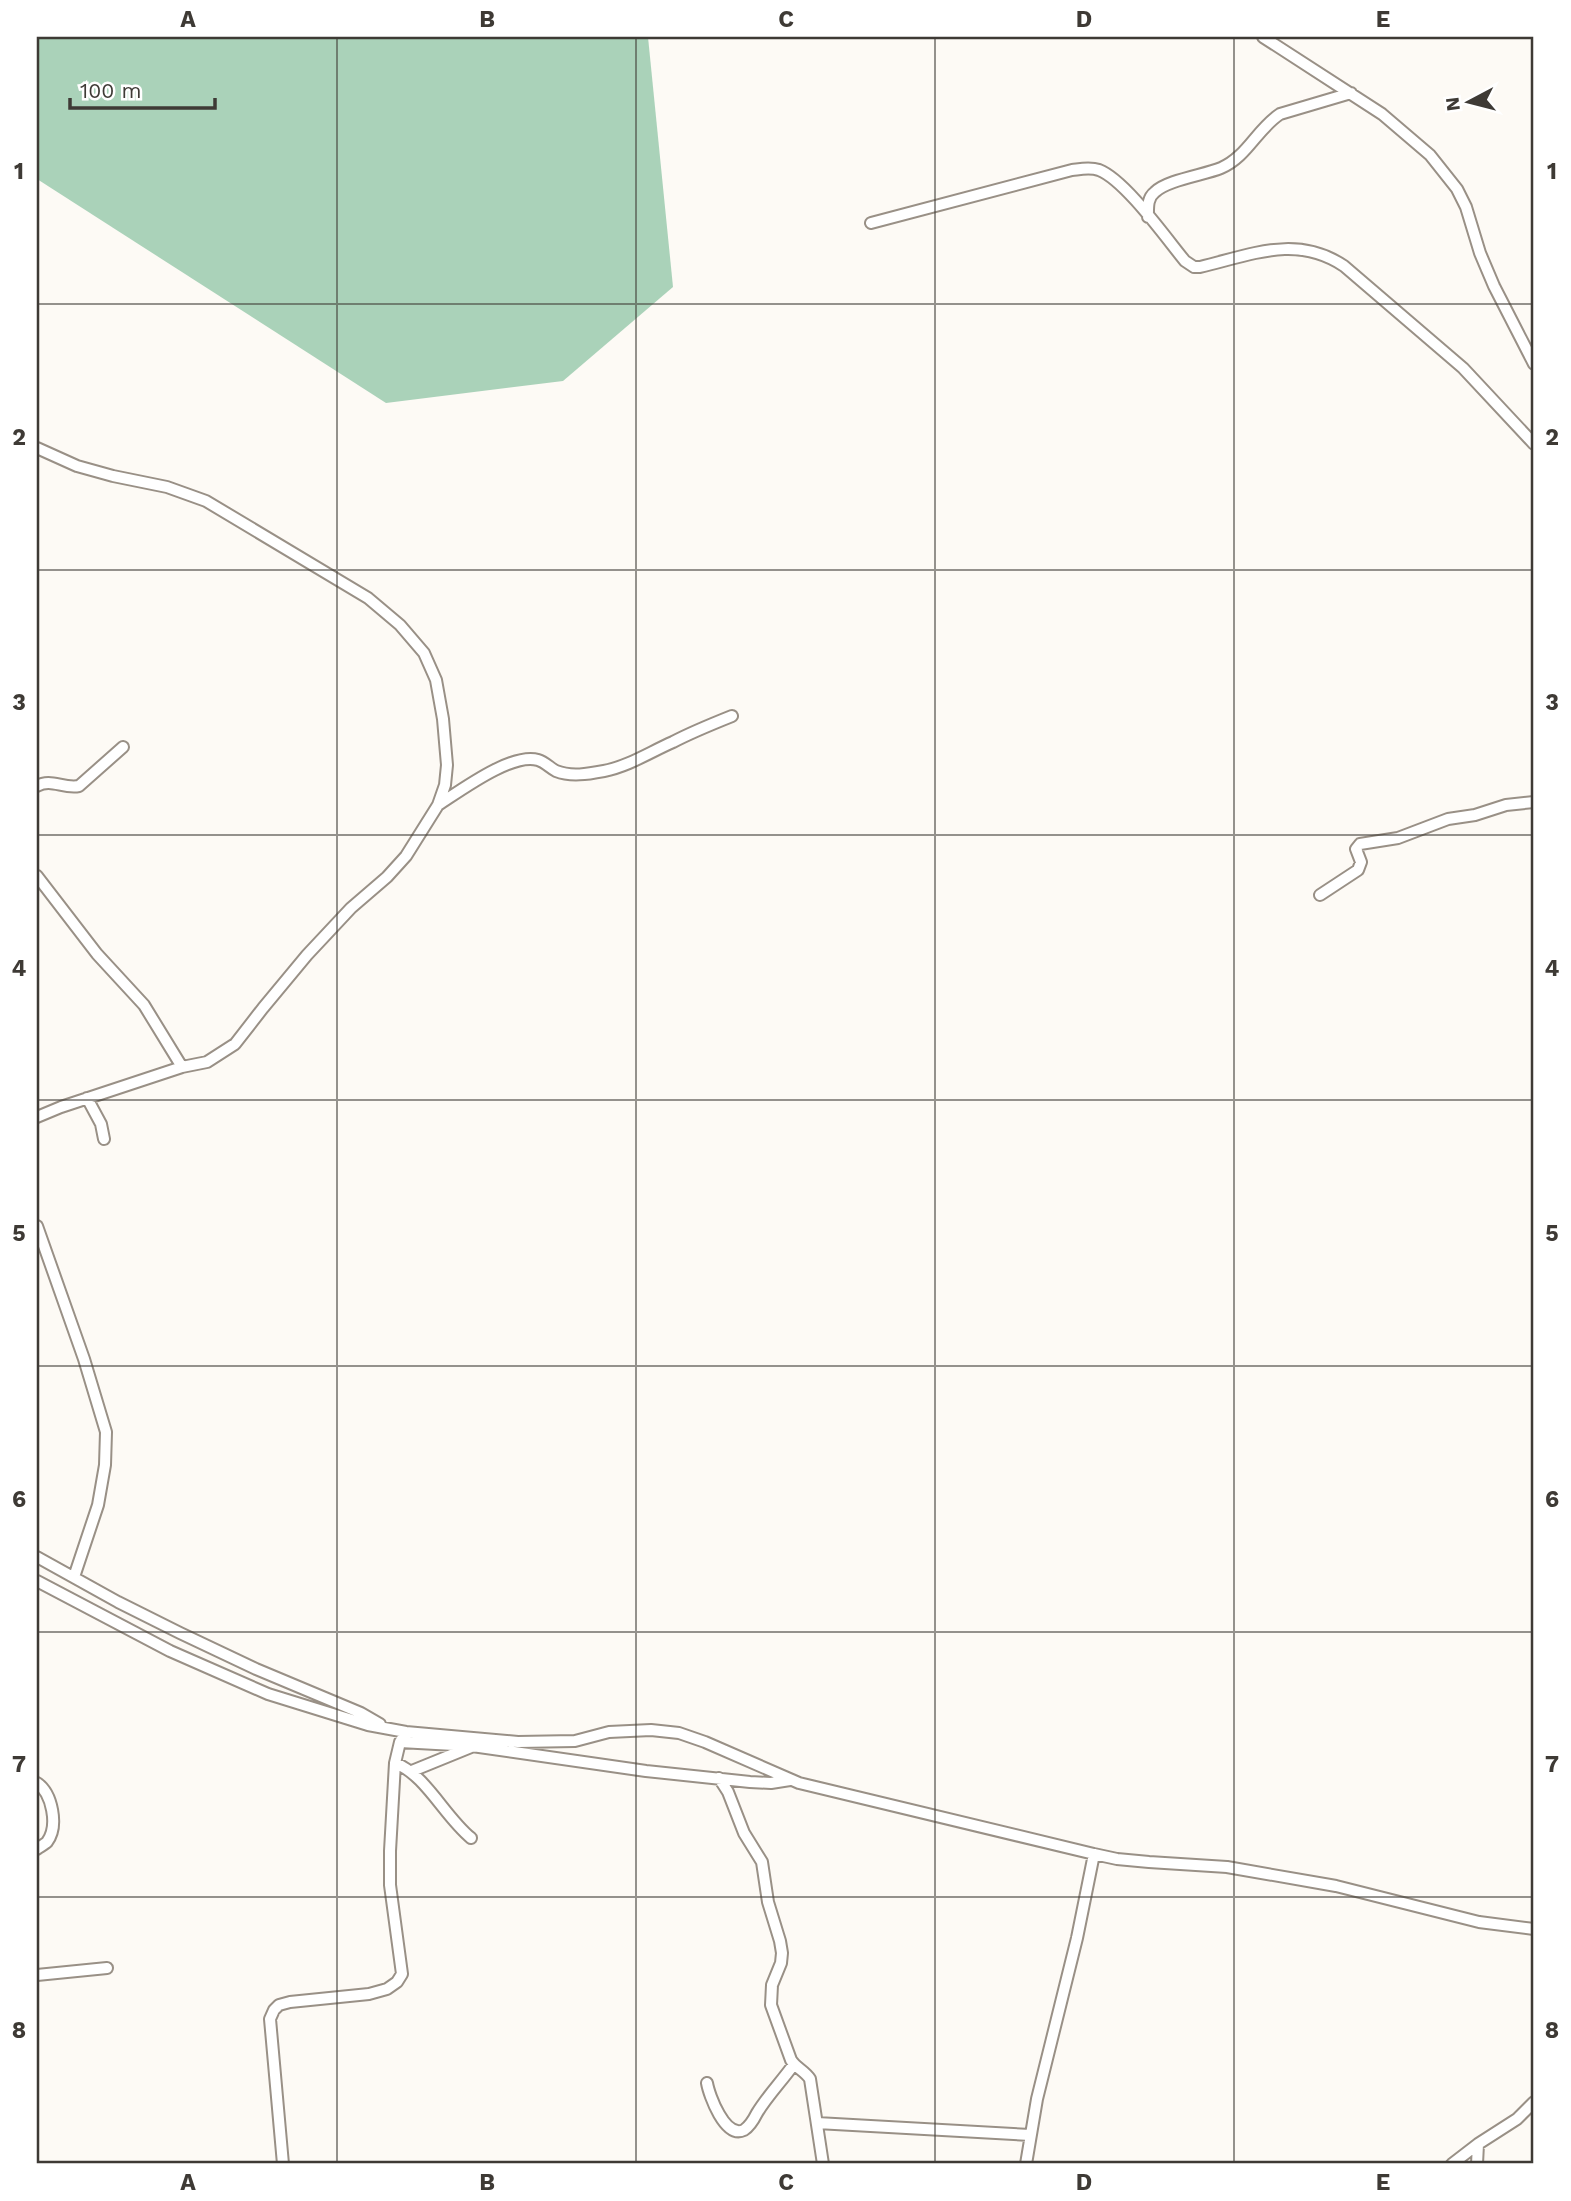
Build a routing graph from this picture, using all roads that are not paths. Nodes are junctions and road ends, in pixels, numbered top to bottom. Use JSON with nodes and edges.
{"nodes":[{"id":1,"x":1263,"y":37,"type":"edge"},
{"id":2,"x":1351,"y":93,"type":"junction"},
{"id":3,"x":1147,"y":217,"type":"junction"},
{"id":4,"x":871,"y":223,"type":"dead end"},
{"id":5,"x":1534,"y":364,"type":"edge"},
{"id":6,"x":1534,"y":444,"type":"edge"},
{"id":7,"x":37,"y":448,"type":"edge"},
{"id":8,"x":732,"y":716,"type":"dead end"},
{"id":9,"x":123,"y":747,"type":"dead end"},
{"id":10,"x":37,"y":786,"type":"edge"},
{"id":11,"x":1534,"y":802,"type":"edge"},
{"id":12,"x":438,"y":805,"type":"junction"},
{"id":13,"x":37,"y":876,"type":"edge"},
{"id":14,"x":1320,"y":895,"type":"dead end"},
{"id":15,"x":181,"y":1066,"type":"junction"},
{"id":16,"x":87,"y":1098,"type":"junction"},
{"id":17,"x":37,"y":1117,"type":"edge"},
{"id":18,"x":104,"y":1139,"type":"dead end"},
{"id":19,"x":37,"y":1226,"type":"edge"},
{"id":20,"x":41,"y":1249,"type":"edge"},
{"id":21,"x":37,"y":1557,"type":"edge"},
{"id":22,"x":74,"y":1577,"type":"junction"},
{"id":23,"x":37,"y":1581,"type":"edge"},
{"id":24,"x":388,"y":1730,"type":"junction"},
{"id":25,"x":403,"y":1737,"type":"junction"},
{"id":26,"x":476,"y":1743,"type":"junction"},
{"id":27,"x":395,"y":1763,"type":"junction"},
{"id":28,"x":412,"y":1771,"type":"junction"},
{"id":29,"x":719,"y":1778,"type":"junction"},
{"id":30,"x":792,"y":1780,"type":"junction"},
{"id":31,"x":37,"y":1783,"type":"edge"},
{"id":32,"x":471,"y":1839,"type":"dead end"},
{"id":33,"x":37,"y":1849,"type":"edge"},
{"id":34,"x":1094,"y":1854,"type":"junction"},
{"id":35,"x":1534,"y":1929,"type":"edge"},
{"id":36,"x":107,"y":1968,"type":"dead end"},
{"id":37,"x":37,"y":1975,"type":"edge"},
{"id":38,"x":794,"y":2064,"type":"junction"},
{"id":39,"x":707,"y":2082,"type":"dead end"},
{"id":40,"x":1534,"y":2102,"type":"edge"},
{"id":41,"x":817,"y":2123,"type":"junction"},
{"id":42,"x":1030,"y":2135,"type":"junction"},
{"id":43,"x":1478,"y":2144,"type":"junction"},
{"id":44,"x":283,"y":2164,"type":"edge"},
{"id":45,"x":823,"y":2164,"type":"edge"},
{"id":46,"x":1026,"y":2164,"type":"edge"},
{"id":47,"x":1452,"y":2164,"type":"edge"},
{"id":48,"x":1477,"y":2164,"type":"edge"}],
"edges":[{"from":1,"to":2,"type":"street"},
{"from":2,"to":3,"type":"street"},
{"from":2,"to":5,"type":"street"},
{"from":3,"to":4,"type":"street"},
{"from":3,"to":6,"type":"street"},
{"from":7,"to":12,"type":"street"},
{"from":8,"to":12,"type":"street"},
{"from":9,"to":10,"type":"street"},
{"from":11,"to":14,"type":"street"},
{"from":12,"to":15,"type":"street"},
{"from":13,"to":15,"type":"street"},
{"from":15,"to":16,"type":"street"},
{"from":16,"to":17,"type":"street"},
{"from":16,"to":18,"type":"street"},
{"from":19,"to":20,"type":"street"},
{"from":20,"to":22,"type":"street"},
{"from":21,"to":22,"type":"street"},
{"from":22,"to":24,"type":"street"},
{"from":23,"to":24,"type":"street"},
{"from":24,"to":25,"type":"street"},
{"from":25,"to":26,"type":"street"},
{"from":25,"to":27,"type":"street"},
{"from":26,"to":28,"type":"street"},
{"from":26,"to":29,"type":"street"},
{"from":26,"to":30,"type":"street"},
{"from":27,"to":28,"type":"street"},
{"from":27,"to":44,"type":"street"},
{"from":28,"to":32,"type":"street"},
{"from":29,"to":30,"type":"street"},
{"from":29,"to":38,"type":"street"},
{"from":30,"to":34,"type":"street"},
{"from":31,"to":33,"type":"street"},
{"from":34,"to":35,"type":"street"},
{"from":34,"to":42,"type":"street"},
{"from":36,"to":37,"type":"street"},
{"from":38,"to":39,"type":"street"},
{"from":38,"to":41,"type":"street"},
{"from":40,"to":43,"type":"street"},
{"from":41,"to":42,"type":"street"},
{"from":41,"to":45,"type":"street"},
{"from":42,"to":46,"type":"street"},
{"from":43,"to":47,"type":"street"},
{"from":43,"to":48,"type":"street"}]}
